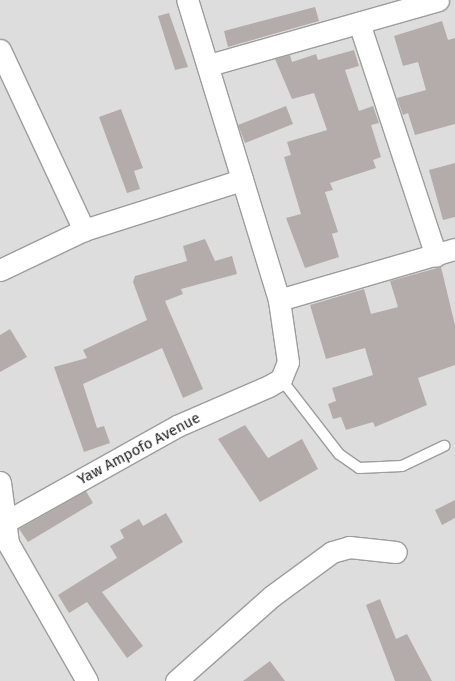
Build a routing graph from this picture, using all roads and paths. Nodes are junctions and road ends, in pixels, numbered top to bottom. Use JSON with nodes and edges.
{"nodes":[{"id":1,"x":186,"y":0,"type":"edge"},
{"id":2,"x":438,"y":0,"type":"edge"},
{"id":3,"x":359,"y":23,"type":"junction"},
{"id":4,"x":0,"y":50,"type":"edge"},
{"id":5,"x":209,"y":65,"type":"junction"},
{"id":6,"x":242,"y":180,"type":"junction"},
{"id":7,"x":84,"y":230,"type":"junction"},
{"id":8,"x":445,"y":252,"type":"edge"},
{"id":9,"x":0,"y":270,"type":"edge"},
{"id":10,"x":279,"y":300,"type":"junction"},
{"id":11,"x":281,"y":379,"type":"junction"},
{"id":12,"x":444,"y":446,"type":"dead end"},
{"id":13,"x":0,"y":482,"type":"edge"},
{"id":14,"x":2,"y":524,"type":"edge"},
{"id":15,"x":396,"y":552,"type":"dead end"},
{"id":16,"x":87,"y":681,"type":"edge"},
{"id":17,"x":176,"y":681,"type":"edge"}],
"edges":[{"from":1,"to":5,"type":"street"},
{"from":2,"to":3,"type":"street"},
{"from":3,"to":5,"type":"street"},
{"from":3,"to":8,"type":"street"},
{"from":4,"to":7,"type":"street"},
{"from":5,"to":6,"type":"street"},
{"from":6,"to":7,"type":"street"},
{"from":6,"to":10,"type":"street"},
{"from":7,"to":9,"type":"street"},
{"from":8,"to":10,"type":"street"},
{"from":10,"to":11,"type":"street"},
{"from":11,"to":12,"type":"lane"},
{"from":11,"to":14,"type":"street","name":"Yaw Ampofo Avenue"},
{"from":13,"to":14,"type":"street"},
{"from":14,"to":16,"type":"street"},
{"from":15,"to":17,"type":"street"}]}
